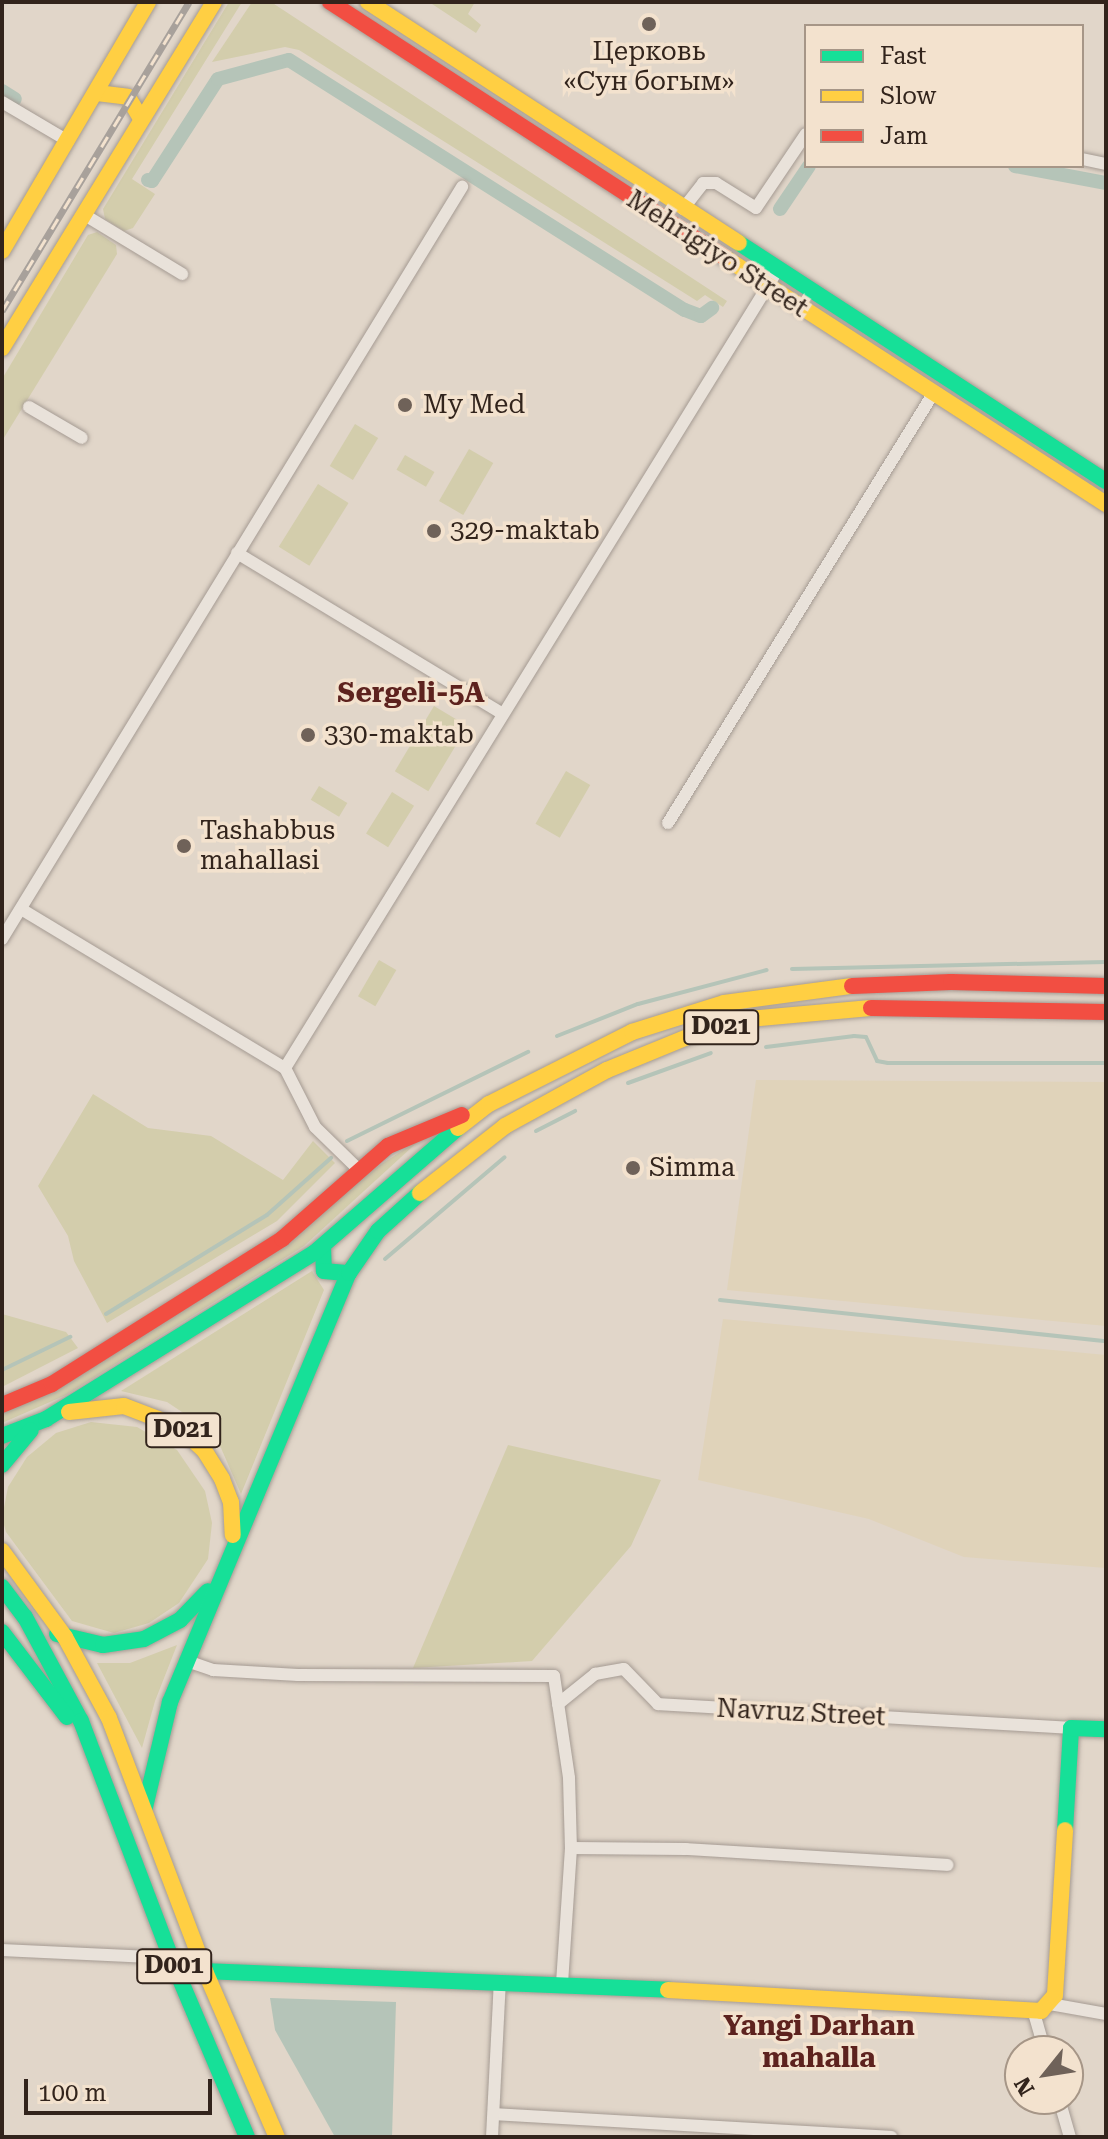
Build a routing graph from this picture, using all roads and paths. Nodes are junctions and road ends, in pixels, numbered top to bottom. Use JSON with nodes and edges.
{"nodes":[{"id":1,"x":148,"y":2,"type":"edge"},
{"id":2,"x":214,"y":2,"type":"edge"},
{"id":3,"x":330,"y":2,"type":"edge"},
{"id":4,"x":368,"y":2,"type":"edge"},
{"id":5,"x":97,"y":93,"type":"junction"},
{"id":6,"x":2,"y":102,"type":"edge"},
{"id":7,"x":141,"y":119,"type":"junction"},
{"id":8,"x":804,"y":137,"type":"edge"},
{"id":9,"x":68,"y":141,"type":"junction"},
{"id":10,"x":1084,"y":159,"type":"edge"},
{"id":11,"x":1106,"y":164,"type":"edge"},
{"id":12,"x":462,"y":187,"type":"dead end"},
{"id":13,"x":683,"y":209,"type":"junction"},
{"id":14,"x":83,"y":214,"type":"junction"},
{"id":15,"x":2,"y":251,"type":"edge"},
{"id":16,"x":777,"y":271,"type":"junction"},
{"id":17,"x":182,"y":274,"type":"dead end"},
{"id":18,"x":767,"y":287,"type":"junction"},
{"id":19,"x":2,"y":348,"type":"edge"},
{"id":20,"x":933,"y":394,"type":"junction"},
{"id":21,"x":29,"y":407,"type":"dead end"},
{"id":22,"x":82,"y":438,"type":"dead end"},
{"id":23,"x":1106,"y":481,"type":"edge"},
{"id":24,"x":1106,"y":504,"type":"edge"},
{"id":25,"x":237,"y":553,"type":"junction"},
{"id":26,"x":501,"y":713,"type":"junction"},
{"id":27,"x":668,"y":823,"type":"dead end"},
{"id":28,"x":21,"y":909,"type":"junction"},
{"id":29,"x":2,"y":939,"type":"edge"},
{"id":30,"x":1031,"y":983,"type":"junction"},
{"id":31,"x":1106,"y":986,"type":"edge"},
{"id":32,"x":1030,"y":1009,"type":"junction"},
{"id":33,"x":1106,"y":1012,"type":"edge"},
{"id":34,"x":285,"y":1068,"type":"junction"},
{"id":35,"x":489,"y":1104,"type":"junction"},
{"id":36,"x":359,"y":1170,"type":"junction"},
{"id":37,"x":323,"y":1246,"type":"junction"},
{"id":38,"x":349,"y":1273,"type":"junction"},
{"id":39,"x":2,"y":1405,"type":"edge"},
{"id":40,"x":46,"y":1419,"type":"junction"},
{"id":41,"x":2,"y":1436,"type":"edge"},
{"id":42,"x":2,"y":1465,"type":"edge"},
{"id":43,"x":2,"y":1551,"type":"edge"},
{"id":44,"x":227,"y":1558,"type":"junction"},
{"id":45,"x":2,"y":1587,"type":"edge"},
{"id":46,"x":25,"y":1617,"type":"junction"},
{"id":47,"x":2,"y":1632,"type":"edge"},
{"id":48,"x":65,"y":1637,"type":"junction"},
{"id":49,"x":187,"y":1661,"type":"junction"},
{"id":50,"x":558,"y":1704,"type":"junction"},
{"id":51,"x":1071,"y":1728,"type":"junction"},
{"id":52,"x":1106,"y":1729,"type":"edge"},
{"id":53,"x":111,"y":1791,"type":"junction"},
{"id":54,"x":145,"y":1807,"type":"junction"},
{"id":55,"x":571,"y":1848,"type":"junction"},
{"id":56,"x":948,"y":1865,"type":"dead end"},
{"id":57,"x":2,"y":1950,"type":"edge"},
{"id":58,"x":171,"y":1958,"type":"junction"},
{"id":59,"x":205,"y":1971,"type":"junction"},
{"id":60,"x":500,"y":1981,"type":"junction"},
{"id":61,"x":562,"y":1984,"type":"junction"},
{"id":62,"x":1050,"y":2004,"type":"junction"},
{"id":63,"x":1034,"y":2013,"type":"junction"},
{"id":64,"x":1106,"y":2014,"type":"edge"},
{"id":65,"x":1040,"y":2035,"type":"edge"},
{"id":66,"x":494,"y":2114,"type":"junction"},
{"id":67,"x":1064,"y":2115,"type":"edge"},
{"id":68,"x":247,"y":2137,"type":"edge"},
{"id":69,"x":277,"y":2137,"type":"edge"},
{"id":70,"x":492,"y":2137,"type":"edge"},
{"id":71,"x":891,"y":2137,"type":"edge"},
{"id":72,"x":1070,"y":2137,"type":"edge"}],
"edges":[{"from":1,"to":5,"type":"main road"},
{"from":2,"to":7,"type":"main road"},
{"from":3,"to":18,"type":"main road","name":"Mehrigiyo Street"},
{"from":4,"to":13,"type":"main road","name":"Mehrigiyo Street"},
{"from":5,"to":7,"type":"main road"},
{"from":5,"to":9,"type":"main road"},
{"from":6,"to":9,"type":"street"},
{"from":7,"to":14,"type":"main road"},
{"from":8,"to":13,"type":"street"},
{"from":9,"to":15,"type":"main road"},
{"from":10,"to":11,"type":"street"},
{"from":12,"to":25,"type":"street"},
{"from":13,"to":16,"type":"main road","name":"Mehrigiyo Street"},
{"from":14,"to":17,"type":"street"},
{"from":14,"to":19,"type":"main road"},
{"from":16,"to":18,"type":"street"},
{"from":16,"to":23,"type":"main road","name":"Mehrigiyo Street"},
{"from":18,"to":20,"type":"main road","name":"Mehrigiyo Street"},
{"from":18,"to":26,"type":"street"},
{"from":20,"to":24,"type":"main road","name":"Mehrigiyo Street"},
{"from":20,"to":27,"type":"street"},
{"from":21,"to":22,"type":"street"},
{"from":25,"to":26,"type":"street"},
{"from":25,"to":28,"type":"street"},
{"from":26,"to":34,"type":"street"},
{"from":28,"to":29,"type":"street"},
{"from":28,"to":34,"type":"street"},
{"from":30,"to":31,"type":"main road","number":"D021"},
{"from":30,"to":32,"type":"main road"},
{"from":30,"to":35,"type":"main road","number":"D021"},
{"from":32,"to":33,"type":"main road","number":"D021"},
{"from":32,"to":38,"type":"main road","number":"D021"},
{"from":34,"to":36,"type":"street"},
{"from":35,"to":36,"type":"main road"},
{"from":35,"to":37,"type":"main road","number":"D021"},
{"from":36,"to":39,"type":"main road"},
{"from":37,"to":38,"type":"main road"},
{"from":37,"to":40,"type":"main road","number":"D021"},
{"from":38,"to":44,"type":"main road","number":"D021"},
{"from":40,"to":41,"type":"main road","number":"D021"},
{"from":40,"to":42,"type":"main road","number":"D021"},
{"from":40,"to":44,"type":"main road","number":"D021"},
{"from":43,"to":48,"type":"main road","number":"D001"},
{"from":44,"to":48,"type":"main road","number":"D021"},
{"from":44,"to":49,"type":"main road","number":"D021"},
{"from":45,"to":46,"type":"main road","number":"D001"},
{"from":46,"to":48,"type":"main road","number":"D021"},
{"from":46,"to":53,"type":"main road","number":"D001"},
{"from":47,"to":53,"type":"main road"},
{"from":48,"to":54,"type":"main road","number":"D001"},
{"from":49,"to":50,"type":"street"},
{"from":49,"to":54,"type":"main road","number":"D021"},
{"from":50,"to":51,"type":"street","name":"Navruz Street"},
{"from":50,"to":55,"type":"street"},
{"from":51,"to":52,"type":"main road","name":"Navruz Street"},
{"from":51,"to":62,"type":"main road"},
{"from":53,"to":58,"type":"main road","number":"D001"},
{"from":54,"to":59,"type":"main road","number":"D001"},
{"from":55,"to":56,"type":"street"},
{"from":55,"to":61,"type":"street"},
{"from":57,"to":58,"type":"street"},
{"from":58,"to":68,"type":"main road","number":"D001"},
{"from":59,"to":60,"type":"main road"},
{"from":59,"to":69,"type":"main road","number":"D001"},
{"from":60,"to":61,"type":"main road"},
{"from":60,"to":66,"type":"street"},
{"from":61,"to":63,"type":"main road"},
{"from":62,"to":63,"type":"main road"},
{"from":62,"to":64,"type":"street"},
{"from":63,"to":65,"type":"street"},
{"from":66,"to":70,"type":"street"},
{"from":66,"to":71,"type":"street"},
{"from":67,"to":72,"type":"street"}]}
